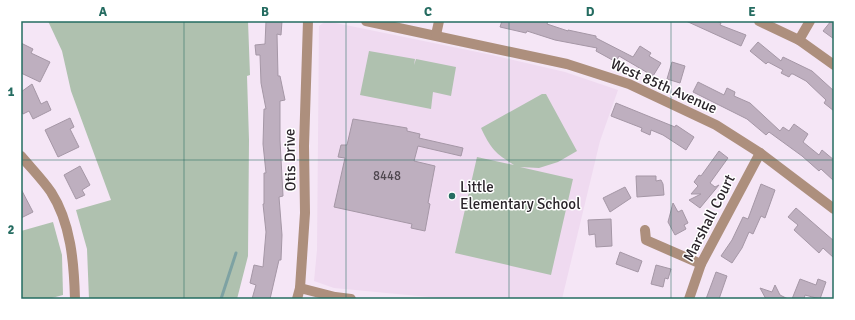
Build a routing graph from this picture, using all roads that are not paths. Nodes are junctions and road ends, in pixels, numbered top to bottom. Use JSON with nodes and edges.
{"nodes":[{"id":1,"x":308,"y":21,"type":"edge"},
{"id":2,"x":366,"y":21,"type":"edge"},
{"id":3,"x":439,"y":21,"type":"edge"},
{"id":4,"x":759,"y":21,"type":"edge"},
{"id":5,"x":810,"y":21,"type":"edge"},
{"id":6,"x":436,"y":35,"type":"junction"},
{"id":7,"x":799,"y":40,"type":"junction"},
{"id":8,"x":834,"y":65,"type":"edge"},
{"id":9,"x":760,"y":152,"type":"junction"},
{"id":10,"x":21,"y":156,"type":"edge"},
{"id":11,"x":834,"y":208,"type":"edge"},
{"id":12,"x":645,"y":230,"type":"dead end"},
{"id":13,"x":701,"y":264,"type":"junction"},
{"id":14,"x":300,"y":288,"type":"junction"},
{"id":15,"x":75,"y":299,"type":"edge"},
{"id":16,"x":297,"y":299,"type":"edge"},
{"id":17,"x":351,"y":299,"type":"edge"},
{"id":18,"x":689,"y":299,"type":"edge"}],
"edges":[{"from":1,"to":14,"type":"street","name":"Otis Drive"},
{"from":2,"to":6,"type":"street","name":"West 85th Avenue"},
{"from":3,"to":6,"type":"street"},
{"from":4,"to":7,"type":"street"},
{"from":5,"to":7,"type":"street"},
{"from":6,"to":9,"type":"street","name":"West 85th Avenue"},
{"from":7,"to":8,"type":"street"},
{"from":9,"to":11,"type":"street","name":"West 85th Avenue"},
{"from":9,"to":13,"type":"street","name":"Marshall Court"},
{"from":10,"to":15,"type":"street"},
{"from":12,"to":13,"type":"street"},
{"from":13,"to":18,"type":"street","name":"Marshall Court"},
{"from":14,"to":16,"type":"street","name":"Otis Drive"},
{"from":14,"to":17,"type":"street"}]}
